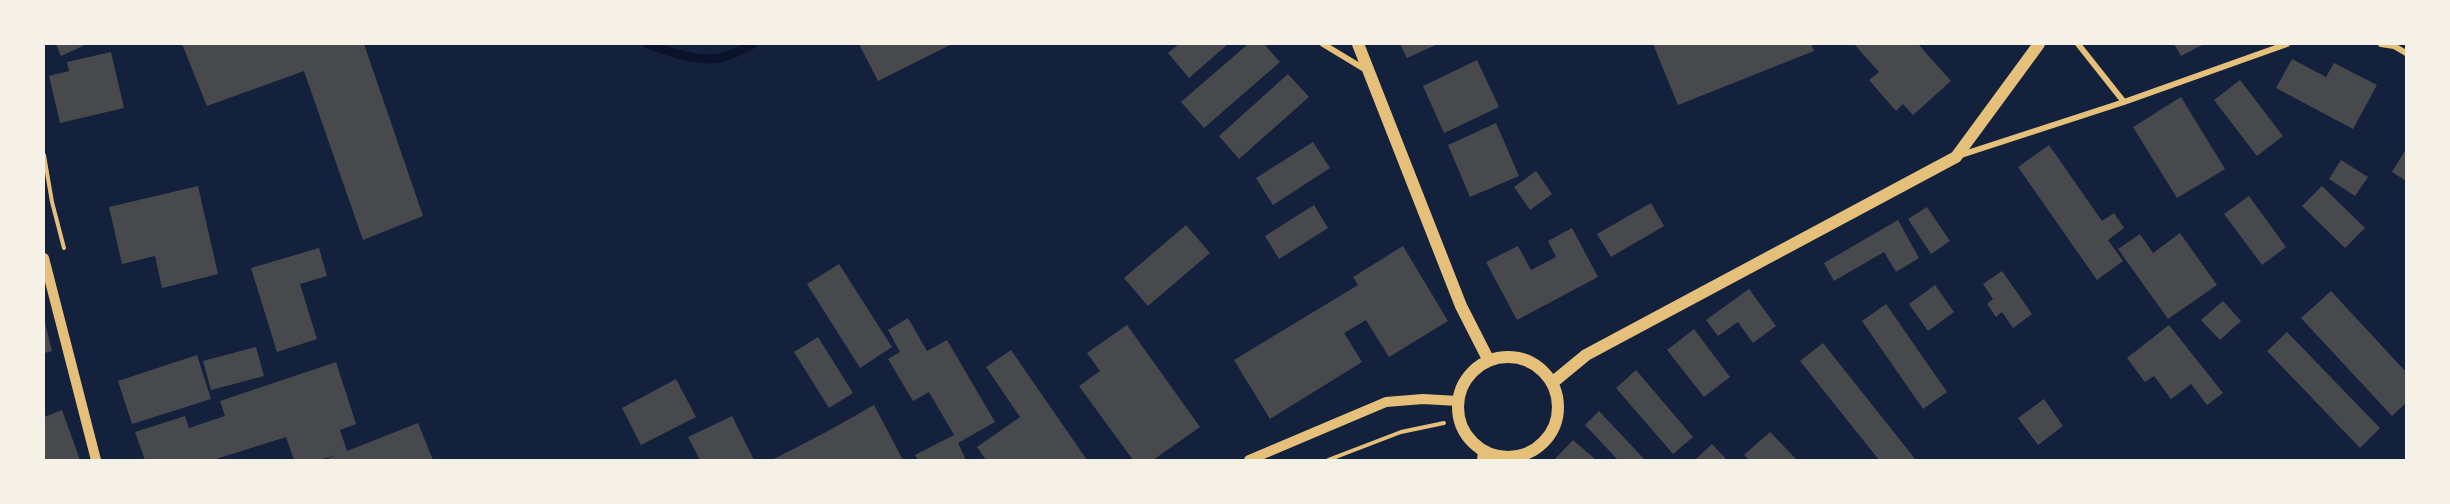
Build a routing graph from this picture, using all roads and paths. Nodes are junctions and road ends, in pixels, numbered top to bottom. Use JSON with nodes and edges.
{"nodes":[{"id":1,"x":1323,"y":44,"type":"edge"},
{"id":2,"x":1358,"y":44,"type":"edge"},
{"id":3,"x":2039,"y":44,"type":"edge"},
{"id":4,"x":2078,"y":44,"type":"edge"},
{"id":5,"x":2286,"y":44,"type":"edge"},
{"id":6,"x":2381,"y":44,"type":"edge"},
{"id":7,"x":2406,"y":53,"type":"edge"},
{"id":8,"x":1369,"y":72,"type":"junction"},
{"id":9,"x":2124,"y":102,"type":"junction"},
{"id":10,"x":1956,"y":157,"type":"junction"},
{"id":11,"x":44,"y":258,"type":"edge"},
{"id":12,"x":1489,"y":361,"type":"junction"},
{"id":13,"x":1552,"y":383,"type":"junction"},
{"id":14,"x":1458,"y":402,"type":"junction"},
{"id":15,"x":1459,"y":420,"type":"junction"},
{"id":16,"x":1482,"y":456,"type":"edge"},
{"id":17,"x":1499,"y":459,"type":"edge"},
{"id":18,"x":96,"y":460,"type":"edge"},
{"id":19,"x":1249,"y":460,"type":"edge"},
{"id":20,"x":1328,"y":460,"type":"edge"}],
"edges":[{"from":1,"to":8,"type":"street"},
{"from":2,"to":8,"type":"main road"},
{"from":3,"to":10,"type":"main road"},
{"from":4,"to":9,"type":"street"},
{"from":5,"to":9,"type":"street"},
{"from":6,"to":7,"type":"street"},
{"from":8,"to":12,"type":"main road"},
{"from":9,"to":10,"type":"street"},
{"from":10,"to":13,"type":"main road"},
{"from":11,"to":18,"type":"street"},
{"from":12,"to":13,"type":"main road"},
{"from":12,"to":14,"type":"main road"},
{"from":13,"to":17,"type":"main road"},
{"from":14,"to":15,"type":"main road"},
{"from":14,"to":19,"type":"street"},
{"from":15,"to":16,"type":"main road"},
{"from":15,"to":20,"type":"path"},
{"from":16,"to":17,"type":"main road"}]}
